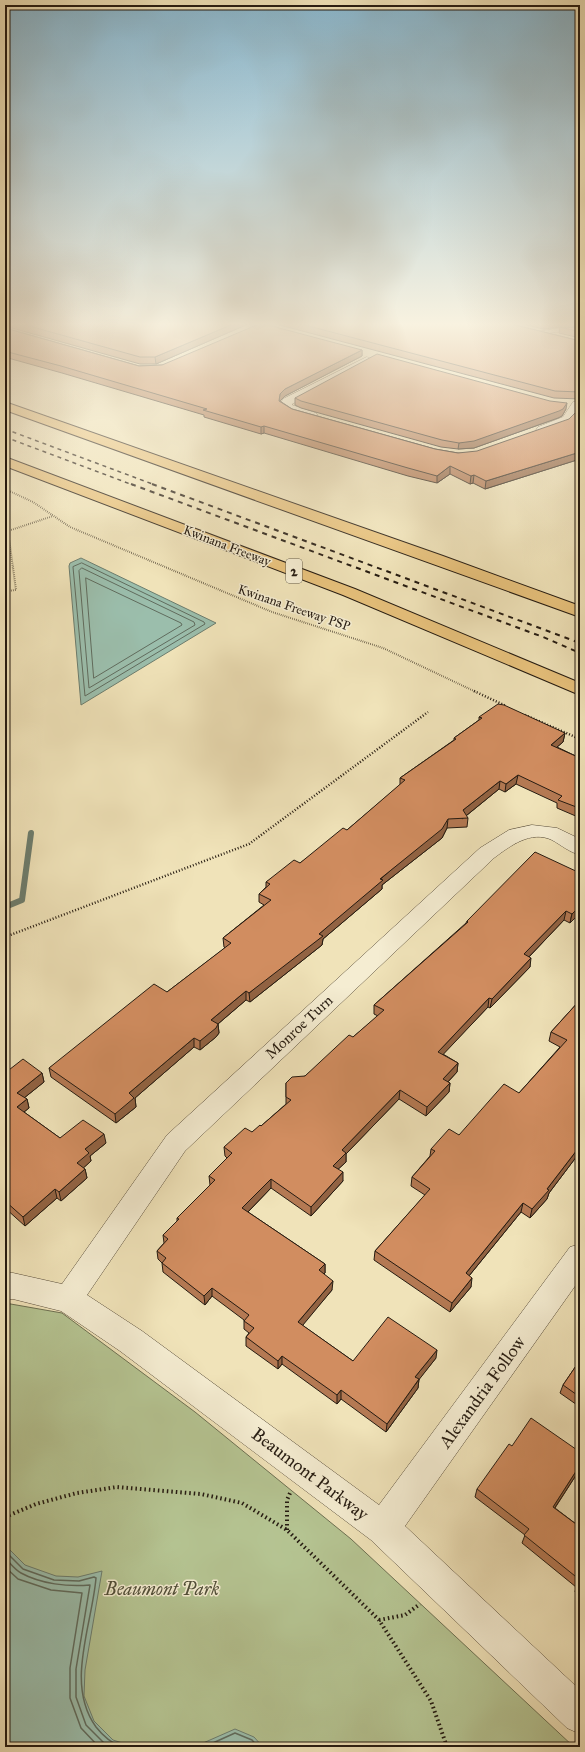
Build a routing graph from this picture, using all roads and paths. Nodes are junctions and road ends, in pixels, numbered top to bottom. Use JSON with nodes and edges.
{"nodes":[{"id":1,"x":579,"y":405,"type":"edge"},
{"id":2,"x":5,"y":406,"type":"edge"},
{"id":3,"x":286,"y":406,"type":"edge"},
{"id":4,"x":326,"y":420,"type":"edge"},
{"id":5,"x":528,"y":435,"type":"edge"},
{"id":6,"x":5,"y":461,"type":"edge"},
{"id":7,"x":5,"y":489,"type":"edge"},
{"id":8,"x":54,"y":516,"type":"junction"},
{"id":9,"x":5,"y":591,"type":"edge"},
{"id":10,"x":580,"y":612,"type":"edge"},
{"id":11,"x":580,"y":690,"type":"edge"},
{"id":12,"x":509,"y":707,"type":"edge"},
{"id":13,"x":428,"y":712,"type":"dead end"},
{"id":14,"x":523,"y":714,"type":"edge"},
{"id":15,"x":580,"y":739,"type":"edge"},
{"id":16,"x":580,"y":848,"type":"edge"},
{"id":17,"x":5,"y":937,"type":"edge"},
{"id":18,"x":580,"y":1256,"type":"edge"},
{"id":19,"x":5,"y":1286,"type":"edge"},
{"id":20,"x":68,"y":1299,"type":"junction"},
{"id":21,"x":5,"y":1517,"type":"edge"},
{"id":22,"x":383,"y":1528,"type":"junction"},
{"id":23,"x":441,"y":1583,"type":"junction"},
{"id":24,"x":379,"y":1620,"type":"junction"},
{"id":25,"x":580,"y":1715,"type":"edge"},
{"id":26,"x":447,"y":1747,"type":"edge"}],
"edges":[{"from":1,"to":5,"type":"street"},
{"from":2,"to":10,"type":"highway"},
{"from":3,"to":4,"type":"street"},
{"from":6,"to":11,"type":"highway","name":"Kwinana Freeway","number":"2"},
{"from":7,"to":8,"type":"path","name":"Kwinana Freeway PSP"},
{"from":8,"to":9,"type":"path"},
{"from":8,"to":12,"type":"path","name":"Kwinana Freeway PSP"},
{"from":13,"to":17,"type":"path"},
{"from":14,"to":15,"type":"path"},
{"from":16,"to":20,"type":"street","name":"Monroe Turn"},
{"from":18,"to":22,"type":"street","name":"Alexandria Follow"},
{"from":19,"to":20,"type":"street","name":"Beaumont Parkway"},
{"from":20,"to":22,"type":"street","name":"Beaumont Parkway"},
{"from":21,"to":24,"type":"path"},
{"from":22,"to":23,"type":"street","name":"Beaumont Parkway"},
{"from":23,"to":24,"type":"path"},
{"from":23,"to":25,"type":"street","name":"Beaumont Parkway"},
{"from":24,"to":26,"type":"path"}]}
